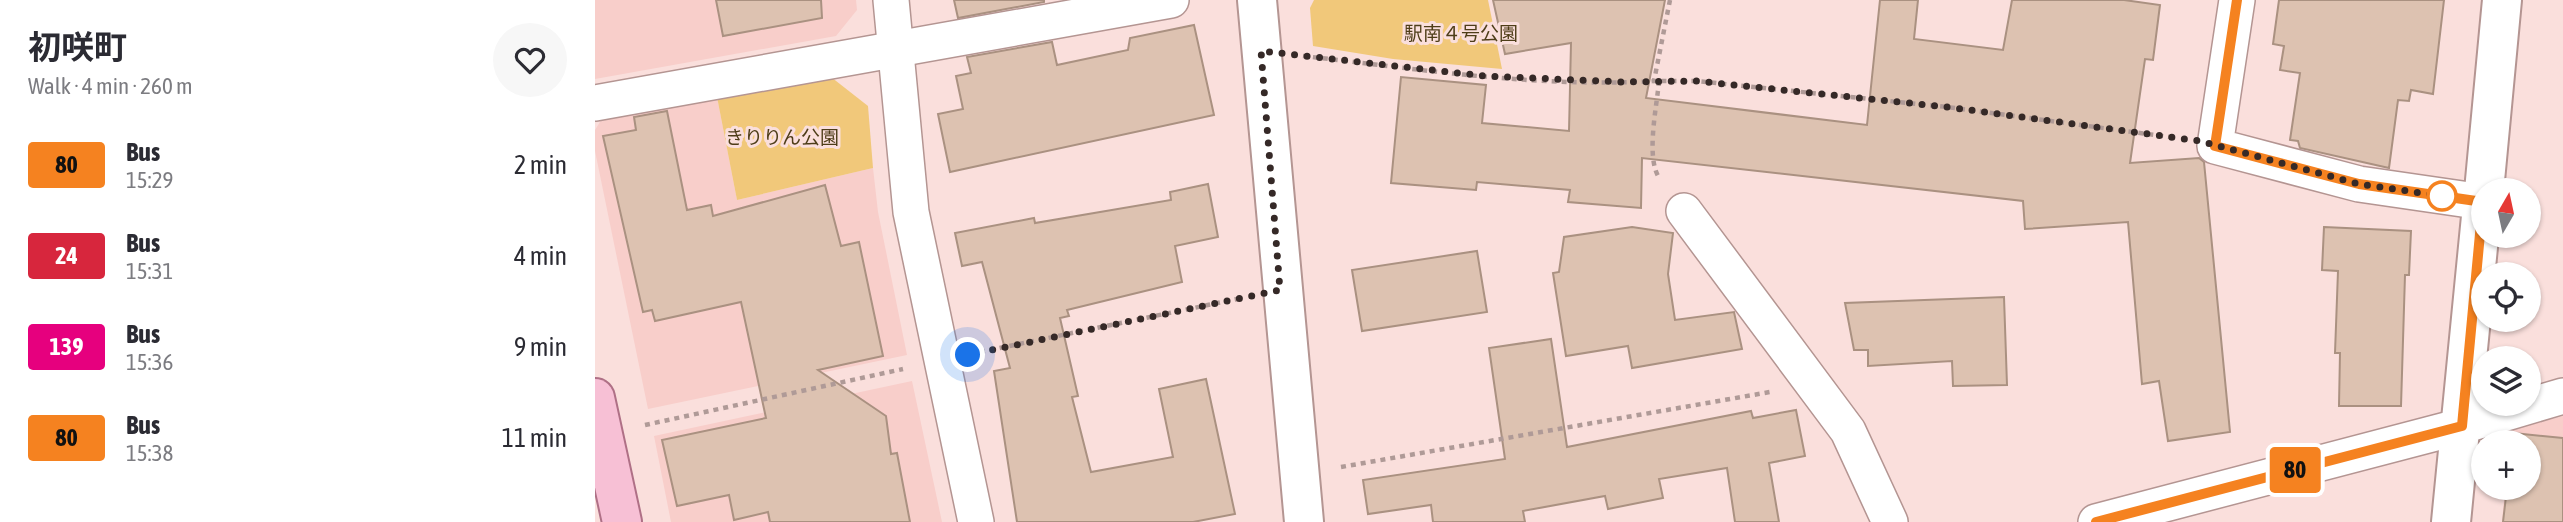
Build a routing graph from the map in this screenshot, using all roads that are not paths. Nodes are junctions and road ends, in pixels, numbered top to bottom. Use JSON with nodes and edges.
{"nodes":[{"id":1,"x":891,"y":0,"type":"edge"},
{"id":2,"x":1171,"y":0,"type":"edge"},
{"id":3,"x":1257,"y":0,"type":"edge"},
{"id":4,"x":2237,"y":0,"type":"edge"},
{"id":5,"x":2502,"y":0,"type":"edge"},
{"id":6,"x":896,"y":48,"type":"junction"},
{"id":7,"x":595,"y":103,"type":"edge"},
{"id":8,"x":2485,"y":178,"type":"edge"},
{"id":9,"x":2471,"y":200,"type":"edge"},
{"id":10,"x":1684,"y":211,"type":"road end"},
{"id":11,"x":2479,"y":248,"type":"edge"},
{"id":12,"x":2563,"y":397,"type":"edge"},
{"id":13,"x":599,"y":416,"type":"edge"},
{"id":14,"x":2462,"y":426,"type":"junction"},
{"id":15,"x":622,"y":522,"type":"edge"},
{"id":16,"x":976,"y":522,"type":"edge"},
{"id":17,"x":1304,"y":522,"type":"edge"},
{"id":18,"x":1890,"y":522,"type":"edge"},
{"id":19,"x":2096,"y":522,"type":"edge"},
{"id":20,"x":2451,"y":522,"type":"edge"}],
"edges":[{"from":1,"to":6,"type":"street"},
{"from":2,"to":6,"type":"street"},
{"from":3,"to":17,"type":"street"},
{"from":4,"to":9,"type":"street"},
{"from":5,"to":8,"type":"street"},
{"from":6,"to":7,"type":"street"},
{"from":6,"to":16,"type":"street"},
{"from":10,"to":18,"type":"street"},
{"from":11,"to":14,"type":"street"},
{"from":12,"to":14,"type":"street"},
{"from":13,"to":15,"type":"main road"},
{"from":14,"to":19,"type":"street"},
{"from":14,"to":20,"type":"street"}]}
